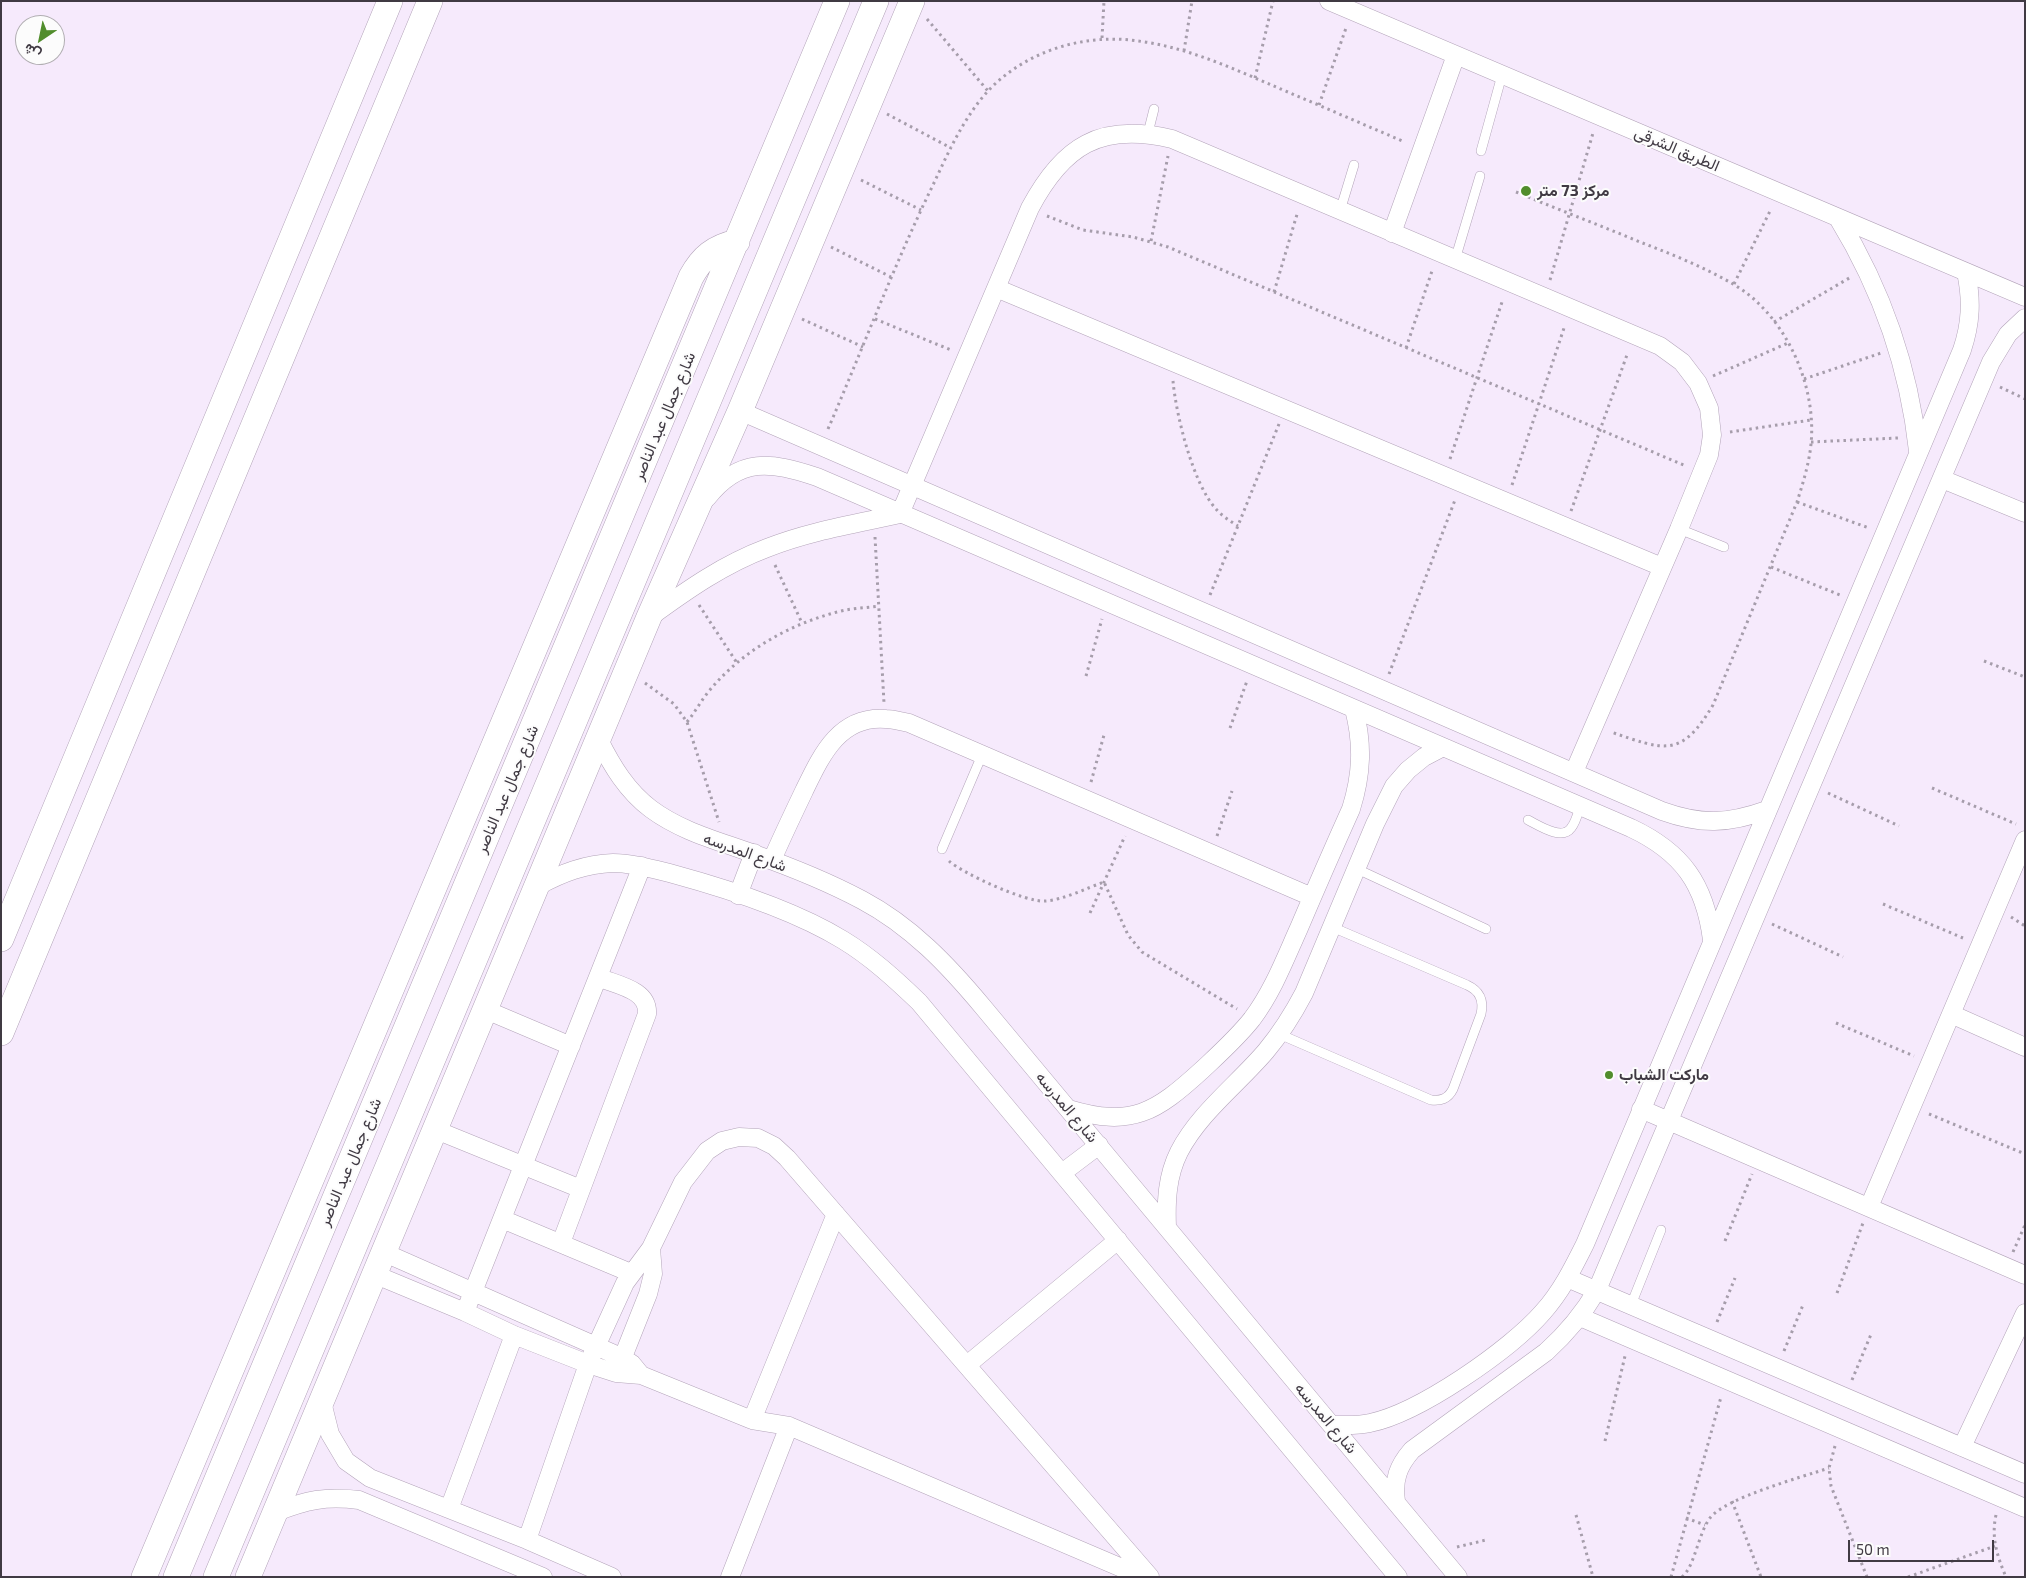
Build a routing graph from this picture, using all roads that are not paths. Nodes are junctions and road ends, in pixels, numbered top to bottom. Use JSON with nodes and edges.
{"nodes":[{"id":1,"x":390,"y":1,"type":"edge"},
{"id":2,"x":430,"y":1,"type":"edge"},
{"id":3,"x":837,"y":1,"type":"edge"},
{"id":4,"x":876,"y":1,"type":"edge"},
{"id":5,"x":1329,"y":1,"type":"edge"},
{"id":6,"x":919,"y":4,"type":"edge"},
{"id":7,"x":1456,"y":55,"type":"junction"},
{"id":8,"x":1502,"y":74,"type":"junction"},
{"id":9,"x":804,"y":82,"type":"junction"},
{"id":10,"x":842,"y":84,"type":"junction"},
{"id":11,"x":1154,"y":108,"type":"dead end"},
{"id":12,"x":1148,"y":133,"type":"junction"},
{"id":13,"x":1481,"y":151,"type":"dead end"},
{"id":14,"x":1354,"y":165,"type":"dead end"},
{"id":15,"x":1480,"y":176,"type":"dead end"},
{"id":16,"x":1340,"y":211,"type":"junction"},
{"id":17,"x":1838,"y":218,"type":"junction"},
{"id":18,"x":1392,"y":233,"type":"junction"},
{"id":19,"x":737,"y":242,"type":"junction"},
{"id":20,"x":1455,"y":260,"type":"junction"},
{"id":21,"x":1966,"y":272,"type":"junction"},
{"id":22,"x":996,"y":288,"type":"junction"},
{"id":23,"x":2025,"y":297,"type":"edge"},
{"id":24,"x":2025,"y":318,"type":"edge"},
{"id":25,"x":740,"y":411,"type":"junction"},
{"id":26,"x":1918,"y":445,"type":"junction"},
{"id":27,"x":1942,"y":479,"type":"junction"},
{"id":28,"x":912,"y":485,"type":"junction"},
{"id":29,"x":2025,"y":513,"type":"edge"},
{"id":30,"x":695,"y":514,"type":"junction"},
{"id":31,"x":900,"y":514,"type":"junction"},
{"id":32,"x":1679,"y":528,"type":"junction"},
{"id":33,"x":1724,"y":547,"type":"dead end"},
{"id":34,"x":1662,"y":567,"type":"junction"},
{"id":35,"x":649,"y":617,"type":"junction"},
{"id":36,"x":518,"y":688,"type":"junction"},
{"id":37,"x":545,"y":699,"type":"junction"},
{"id":38,"x":1354,"y":709,"type":"junction"},
{"id":39,"x":599,"y":740,"type":"junction"},
{"id":40,"x":1443,"y":747,"type":"junction"},
{"id":41,"x":982,"y":754,"type":"junction"},
{"id":42,"x":1574,"y":772,"type":"junction"},
{"id":43,"x":1642,"y":802,"type":"junction"},
{"id":44,"x":1580,"y":806,"type":"junction"},
{"id":45,"x":1767,"y":810,"type":"junction"},
{"id":46,"x":1528,"y":820,"type":"dead end"},
{"id":47,"x":1632,"y":828,"type":"junction"},
{"id":48,"x":2025,"y":840,"type":"edge"},
{"id":49,"x":942,"y":849,"type":"road end"},
{"id":50,"x":754,"y":853,"type":"junction"},
{"id":51,"x":772,"y":860,"type":"junction"},
{"id":52,"x":642,"y":866,"type":"junction"},
{"id":53,"x":1357,"y":869,"type":"junction"},
{"id":54,"x":538,"y":886,"type":"junction"},
{"id":55,"x":738,"y":895,"type":"junction"},
{"id":56,"x":1312,"y":897,"type":"junction"},
{"id":57,"x":1332,"y":927,"type":"junction"},
{"id":58,"x":1486,"y":928,"type":"dead end"},
{"id":59,"x":1,"y":939,"type":"edge"},
{"id":60,"x":1712,"y":942,"type":"junction"},
{"id":61,"x":598,"y":977,"type":"junction"},
{"id":62,"x":486,"y":1010,"type":"junction"},
{"id":63,"x":1951,"y":1014,"type":"junction"},
{"id":64,"x":1,"y":1033,"type":"edge"},
{"id":65,"x":1279,"y":1034,"type":"junction"},
{"id":66,"x":571,"y":1046,"type":"junction"},
{"id":67,"x":2025,"y":1047,"type":"edge"},
{"id":68,"x":343,"y":1104,"type":"junction"},
{"id":69,"x":1641,"y":1108,"type":"junction"},
{"id":70,"x":1069,"y":1109,"type":"junction"},
{"id":71,"x":370,"y":1115,"type":"junction"},
{"id":72,"x":1669,"y":1121,"type":"junction"},
{"id":73,"x":436,"y":1130,"type":"junction"},
{"id":74,"x":1098,"y":1145,"type":"junction"},
{"id":75,"x":523,"y":1166,"type":"junction"},
{"id":76,"x":1062,"y":1173,"type":"junction"},
{"id":77,"x":581,"y":1190,"type":"junction"},
{"id":78,"x":1869,"y":1207,"type":"junction"},
{"id":79,"x":836,"y":1214,"type":"junction"},
{"id":80,"x":502,"y":1219,"type":"junction"},
{"id":81,"x":1167,"y":1227,"type":"junction"},
{"id":82,"x":1661,"y":1230,"type":"dead end"},
{"id":83,"x":1118,"y":1240,"type":"junction"},
{"id":84,"x":561,"y":1243,"type":"junction"},
{"id":85,"x":651,"y":1248,"type":"junction"},
{"id":86,"x":380,"y":1264,"type":"junction"},
{"id":87,"x":632,"y":1273,"type":"junction"},
{"id":88,"x":2025,"y":1274,"type":"edge"},
{"id":89,"x":1567,"y":1278,"type":"junction"},
{"id":90,"x":1597,"y":1290,"type":"junction"},
{"id":91,"x":473,"y":1291,"type":"junction"},
{"id":92,"x":1631,"y":1305,"type":"junction"},
{"id":93,"x":465,"y":1312,"type":"junction"},
{"id":94,"x":2025,"y":1312,"type":"edge"},
{"id":95,"x":1580,"y":1317,"type":"junction"},
{"id":96,"x":514,"y":1335,"type":"junction"},
{"id":97,"x":597,"y":1346,"type":"junction"},
{"id":98,"x":588,"y":1364,"type":"junction"},
{"id":99,"x":619,"y":1365,"type":"junction"},
{"id":100,"x":967,"y":1365,"type":"junction"},
{"id":101,"x":322,"y":1402,"type":"junction"},
{"id":102,"x":752,"y":1420,"type":"junction"},
{"id":103,"x":1332,"y":1425,"type":"junction"},
{"id":104,"x":789,"y":1426,"type":"junction"},
{"id":105,"x":1962,"y":1447,"type":"junction"},
{"id":106,"x":2025,"y":1474,"type":"edge"},
{"id":107,"x":392,"y":1486,"type":"junction"},
{"id":108,"x":1396,"y":1501,"type":"junction"},
{"id":109,"x":2025,"y":1508,"type":"edge"},
{"id":110,"x":449,"y":1509,"type":"junction"},
{"id":111,"x":384,"y":1510,"type":"junction"},
{"id":112,"x":276,"y":1512,"type":"junction"},
{"id":113,"x":527,"y":1540,"type":"junction"},
{"id":114,"x":149,"y":1566,"type":"edge"},
{"id":115,"x":179,"y":1571,"type":"edge"},
{"id":116,"x":514,"y":1571,"type":"edge"},
{"id":117,"x":244,"y":1576,"type":"edge"},
{"id":118,"x":216,"y":1577,"type":"edge"},
{"id":119,"x":543,"y":1577,"type":"edge"},
{"id":120,"x":612,"y":1577,"type":"edge"},
{"id":121,"x":730,"y":1577,"type":"edge"},
{"id":122,"x":1143,"y":1577,"type":"edge"},
{"id":123,"x":1150,"y":1577,"type":"edge"},
{"id":124,"x":1398,"y":1577,"type":"edge"},
{"id":125,"x":1458,"y":1577,"type":"edge"}],
"edges":[{"from":1,"to":59,"type":"main road"},
{"from":2,"to":64,"type":"main road"},
{"from":3,"to":9,"type":"main road","name":"شارع جمال عبد الناصر"},
{"from":4,"to":10,"type":"main road","name":"شارع جمال عبد الناصر"},
{"from":5,"to":7,"type":"street","name":"الطريق الشرقى"},
{"from":6,"to":25,"type":"main road"},
{"from":7,"to":8,"type":"street","name":"الطريق الشرقى"},
{"from":7,"to":18,"type":"street"},
{"from":8,"to":13,"type":"lane"},
{"from":8,"to":17,"type":"street","name":"الطريق الشرقى"},
{"from":9,"to":10,"type":"main road"},
{"from":9,"to":19,"type":"main road","name":"شارع جمال عبد الناصر"},
{"from":10,"to":118,"type":"main road","name":"شارع جمال عبد الناصر"},
{"from":11,"to":12,"type":"lane"},
{"from":12,"to":16,"type":"street"},
{"from":12,"to":22,"type":"street"},
{"from":14,"to":16,"type":"lane"},
{"from":15,"to":20,"type":"lane"},
{"from":16,"to":18,"type":"street"},
{"from":17,"to":21,"type":"street","name":"الطريق الشرقى"},
{"from":17,"to":26,"type":"street"},
{"from":18,"to":20,"type":"street"},
{"from":19,"to":36,"type":"main road"},
{"from":19,"to":37,"type":"main road","name":"شارع جمال عبد الناصر"},
{"from":20,"to":32,"type":"street"},
{"from":21,"to":23,"type":"street","name":"الطريق الشرقى"},
{"from":21,"to":26,"type":"street"},
{"from":22,"to":28,"type":"street"},
{"from":22,"to":34,"type":"street"},
{"from":24,"to":27,"type":"street"},
{"from":25,"to":28,"type":"street"},
{"from":25,"to":30,"type":"main road"},
{"from":26,"to":45,"type":"street"},
{"from":27,"to":29,"type":"street"},
{"from":27,"to":72,"type":"street"},
{"from":28,"to":31,"type":"street"},
{"from":28,"to":42,"type":"street"},
{"from":30,"to":31,"type":"street"},
{"from":30,"to":35,"type":"main road"},
{"from":31,"to":35,"type":"street"},
{"from":31,"to":38,"type":"street"},
{"from":32,"to":33,"type":"lane"},
{"from":32,"to":34,"type":"street"},
{"from":34,"to":42,"type":"street"},
{"from":35,"to":39,"type":"main road"},
{"from":36,"to":37,"type":"main road"},
{"from":36,"to":68,"type":"main road"},
{"from":37,"to":71,"type":"main road","name":"شارع جمال عبد الناصر"},
{"from":38,"to":40,"type":"street"},
{"from":38,"to":56,"type":"street"},
{"from":39,"to":50,"type":"street","name":"شارع المدرسه"},
{"from":39,"to":54,"type":"main road"},
{"from":40,"to":44,"type":"street"},
{"from":40,"to":53,"type":"street"},
{"from":41,"to":49,"type":"lane"},
{"from":41,"to":51,"type":"street"},
{"from":41,"to":56,"type":"street"},
{"from":42,"to":43,"type":"street"},
{"from":43,"to":45,"type":"street"},
{"from":43,"to":47,"type":"street"},
{"from":44,"to":46,"type":"lane"},
{"from":44,"to":47,"type":"street"},
{"from":45,"to":60,"type":"street"},
{"from":47,"to":60,"type":"street"},
{"from":48,"to":63,"type":"street"},
{"from":50,"to":51,"type":"street","name":"شارع المدرسه"},
{"from":50,"to":55,"type":"street"},
{"from":51,"to":70,"type":"street","name":"شارع المدرسه"},
{"from":52,"to":54,"type":"street"},
{"from":52,"to":55,"type":"street"},
{"from":52,"to":61,"type":"street"},
{"from":53,"to":57,"type":"street"},
{"from":53,"to":58,"type":"lane"},
{"from":54,"to":62,"type":"main road"},
{"from":55,"to":76,"type":"street"},
{"from":56,"to":70,"type":"street"},
{"from":57,"to":65,"type":"street"},
{"from":57,"to":65,"type":"lane"},
{"from":60,"to":69,"type":"street"},
{"from":61,"to":66,"type":"street"},
{"from":61,"to":77,"type":"street"},
{"from":62,"to":66,"type":"street"},
{"from":62,"to":73,"type":"main road"},
{"from":63,"to":67,"type":"street"},
{"from":63,"to":78,"type":"street"},
{"from":65,"to":81,"type":"street"},
{"from":66,"to":75,"type":"street"},
{"from":68,"to":71,"type":"main road"},
{"from":68,"to":114,"type":"main road"},
{"from":69,"to":72,"type":"street"},
{"from":69,"to":89,"type":"street"},
{"from":70,"to":74,"type":"street","name":"شارع المدرسه"},
{"from":71,"to":115,"type":"main road","name":"شارع جمال عبد الناصر"},
{"from":72,"to":78,"type":"street"},
{"from":72,"to":90,"type":"street"},
{"from":73,"to":75,"type":"street"},
{"from":73,"to":86,"type":"main road"},
{"from":74,"to":76,"type":"street"},
{"from":74,"to":81,"type":"street","name":"شارع المدرسه"},
{"from":75,"to":77,"type":"street"},
{"from":75,"to":80,"type":"street"},
{"from":76,"to":83,"type":"street"},
{"from":77,"to":84,"type":"street"},
{"from":78,"to":88,"type":"street"},
{"from":79,"to":85,"type":"street"},
{"from":79,"to":100,"type":"street"},
{"from":79,"to":102,"type":"street"},
{"from":80,"to":84,"type":"street"},
{"from":80,"to":91,"type":"street"},
{"from":81,"to":103,"type":"street","name":"شارع المدرسه"},
{"from":82,"to":92,"type":"lane"},
{"from":83,"to":100,"type":"street"},
{"from":83,"to":124,"type":"street"},
{"from":84,"to":87,"type":"street"},
{"from":85,"to":87,"type":"street"},
{"from":85,"to":99,"type":"street"},
{"from":86,"to":91,"type":"street"},
{"from":86,"to":93,"type":"street"},
{"from":86,"to":101,"type":"main road"},
{"from":87,"to":97,"type":"street"},
{"from":89,"to":90,"type":"street"},
{"from":89,"to":103,"type":"street"},
{"from":90,"to":92,"type":"street"},
{"from":90,"to":95,"type":"street"},
{"from":91,"to":93,"type":"street"},
{"from":91,"to":97,"type":"street"},
{"from":92,"to":105,"type":"street"},
{"from":93,"to":96,"type":"street"},
{"from":94,"to":105,"type":"street"},
{"from":95,"to":108,"type":"street"},
{"from":95,"to":109,"type":"street"},
{"from":96,"to":98,"type":"street"},
{"from":96,"to":110,"type":"street"},
{"from":97,"to":98,"type":"street"},
{"from":97,"to":99,"type":"street"},
{"from":98,"to":99,"type":"street"},
{"from":98,"to":113,"type":"street"},
{"from":99,"to":102,"type":"street"},
{"from":100,"to":123,"type":"street"},
{"from":101,"to":107,"type":"street"},
{"from":101,"to":112,"type":"main road"},
{"from":102,"to":104,"type":"street"},
{"from":103,"to":108,"type":"street","name":"شارع المدرسه"},
{"from":104,"to":121,"type":"street"},
{"from":104,"to":122,"type":"street"},
{"from":105,"to":106,"type":"street"},
{"from":107,"to":110,"type":"street"},
{"from":107,"to":111,"type":"street"},
{"from":108,"to":125,"type":"street","name":"شارع المدرسه"},
{"from":110,"to":113,"type":"street"},
{"from":111,"to":112,"type":"street"},
{"from":111,"to":116,"type":"street"},
{"from":112,"to":117,"type":"main road"},
{"from":113,"to":120,"type":"street"},
{"from":114,"to":115,"type":"main road"},
{"from":116,"to":119,"type":"street"}]}
